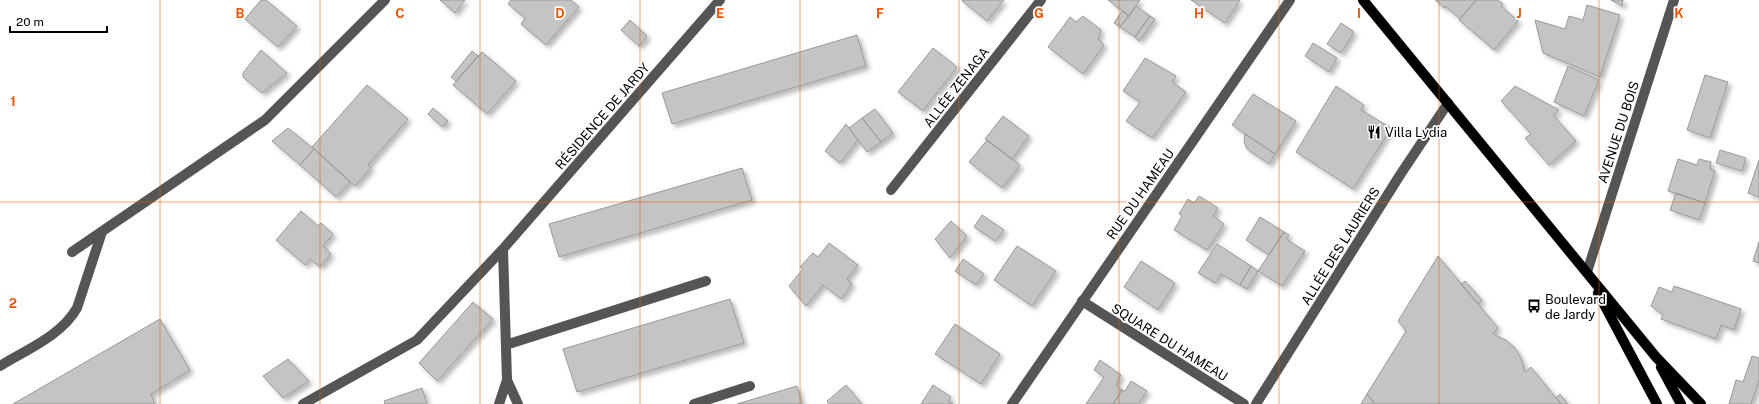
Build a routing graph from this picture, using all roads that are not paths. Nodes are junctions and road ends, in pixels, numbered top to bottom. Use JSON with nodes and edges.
{"nodes":[{"id":1,"x":385,"y":0,"type":"edge"},
{"id":2,"x":720,"y":0,"type":"edge"},
{"id":3,"x":1041,"y":0,"type":"edge"},
{"id":4,"x":1290,"y":0,"type":"edge"},
{"id":5,"x":1364,"y":0,"type":"edge"},
{"id":6,"x":1674,"y":0,"type":"edge"},
{"id":7,"x":1448,"y":103,"type":"junction"},
{"id":8,"x":891,"y":190,"type":"dead end"},
{"id":9,"x":102,"y":232,"type":"junction"},
{"id":10,"x":503,"y":249,"type":"junction"},
{"id":11,"x":72,"y":252,"type":"dead end"},
{"id":12,"x":1587,"y":272,"type":"junction"},
{"id":13,"x":706,"y":281,"type":"dead end"},
{"id":14,"x":1082,"y":302,"type":"junction"},
{"id":15,"x":506,"y":345,"type":"junction"},
{"id":16,"x":1656,"y":357,"type":"junction"},
{"id":17,"x":0,"y":366,"type":"edge"},
{"id":18,"x":507,"y":380,"type":"junction"},
{"id":19,"x":750,"y":386,"type":"dead end"},
{"id":20,"x":304,"y":404,"type":"edge"},
{"id":21,"x":499,"y":404,"type":"edge"},
{"id":22,"x":518,"y":404,"type":"edge"},
{"id":23,"x":694,"y":404,"type":"edge"},
{"id":24,"x":1012,"y":404,"type":"edge"},
{"id":25,"x":1244,"y":404,"type":"edge"},
{"id":26,"x":1256,"y":404,"type":"edge"},
{"id":27,"x":1656,"y":404,"type":"edge"},
{"id":28,"x":1681,"y":404,"type":"edge"},
{"id":29,"x":1701,"y":404,"type":"edge"}],
"edges":[{"from":1,"to":9,"type":"street"},
{"from":2,"to":10,"type":"street","name":"RÉSIDENCE DE JARDY"},
{"from":3,"to":8,"type":"street","name":"ALLÉE ZENAGA"},
{"from":4,"to":14,"type":"street","name":"RUE DU HAMEAU"},
{"from":5,"to":7,"type":"main road"},
{"from":6,"to":12,"type":"street","name":"AVENUE DU BOIS"},
{"from":7,"to":12,"type":"main road"},
{"from":7,"to":26,"type":"street","name":"ALLÉE DES LAURIERS"},
{"from":9,"to":11,"type":"street"},
{"from":9,"to":17,"type":"street"},
{"from":10,"to":15,"type":"street"},
{"from":10,"to":20,"type":"street","name":"RÉSIDENCE DE JARDY"},
{"from":12,"to":16,"type":"main road"},
{"from":12,"to":27,"type":"main road"},
{"from":13,"to":15,"type":"street"},
{"from":14,"to":24,"type":"street","name":"RUE DU HAMEAU"},
{"from":14,"to":25,"type":"street","name":"SQUARE DU HAMEAU"},
{"from":15,"to":18,"type":"street"},
{"from":16,"to":28,"type":"main road"},
{"from":16,"to":29,"type":"main road"},
{"from":18,"to":21,"type":"street"},
{"from":18,"to":22,"type":"street"},
{"from":19,"to":23,"type":"street"}]}
